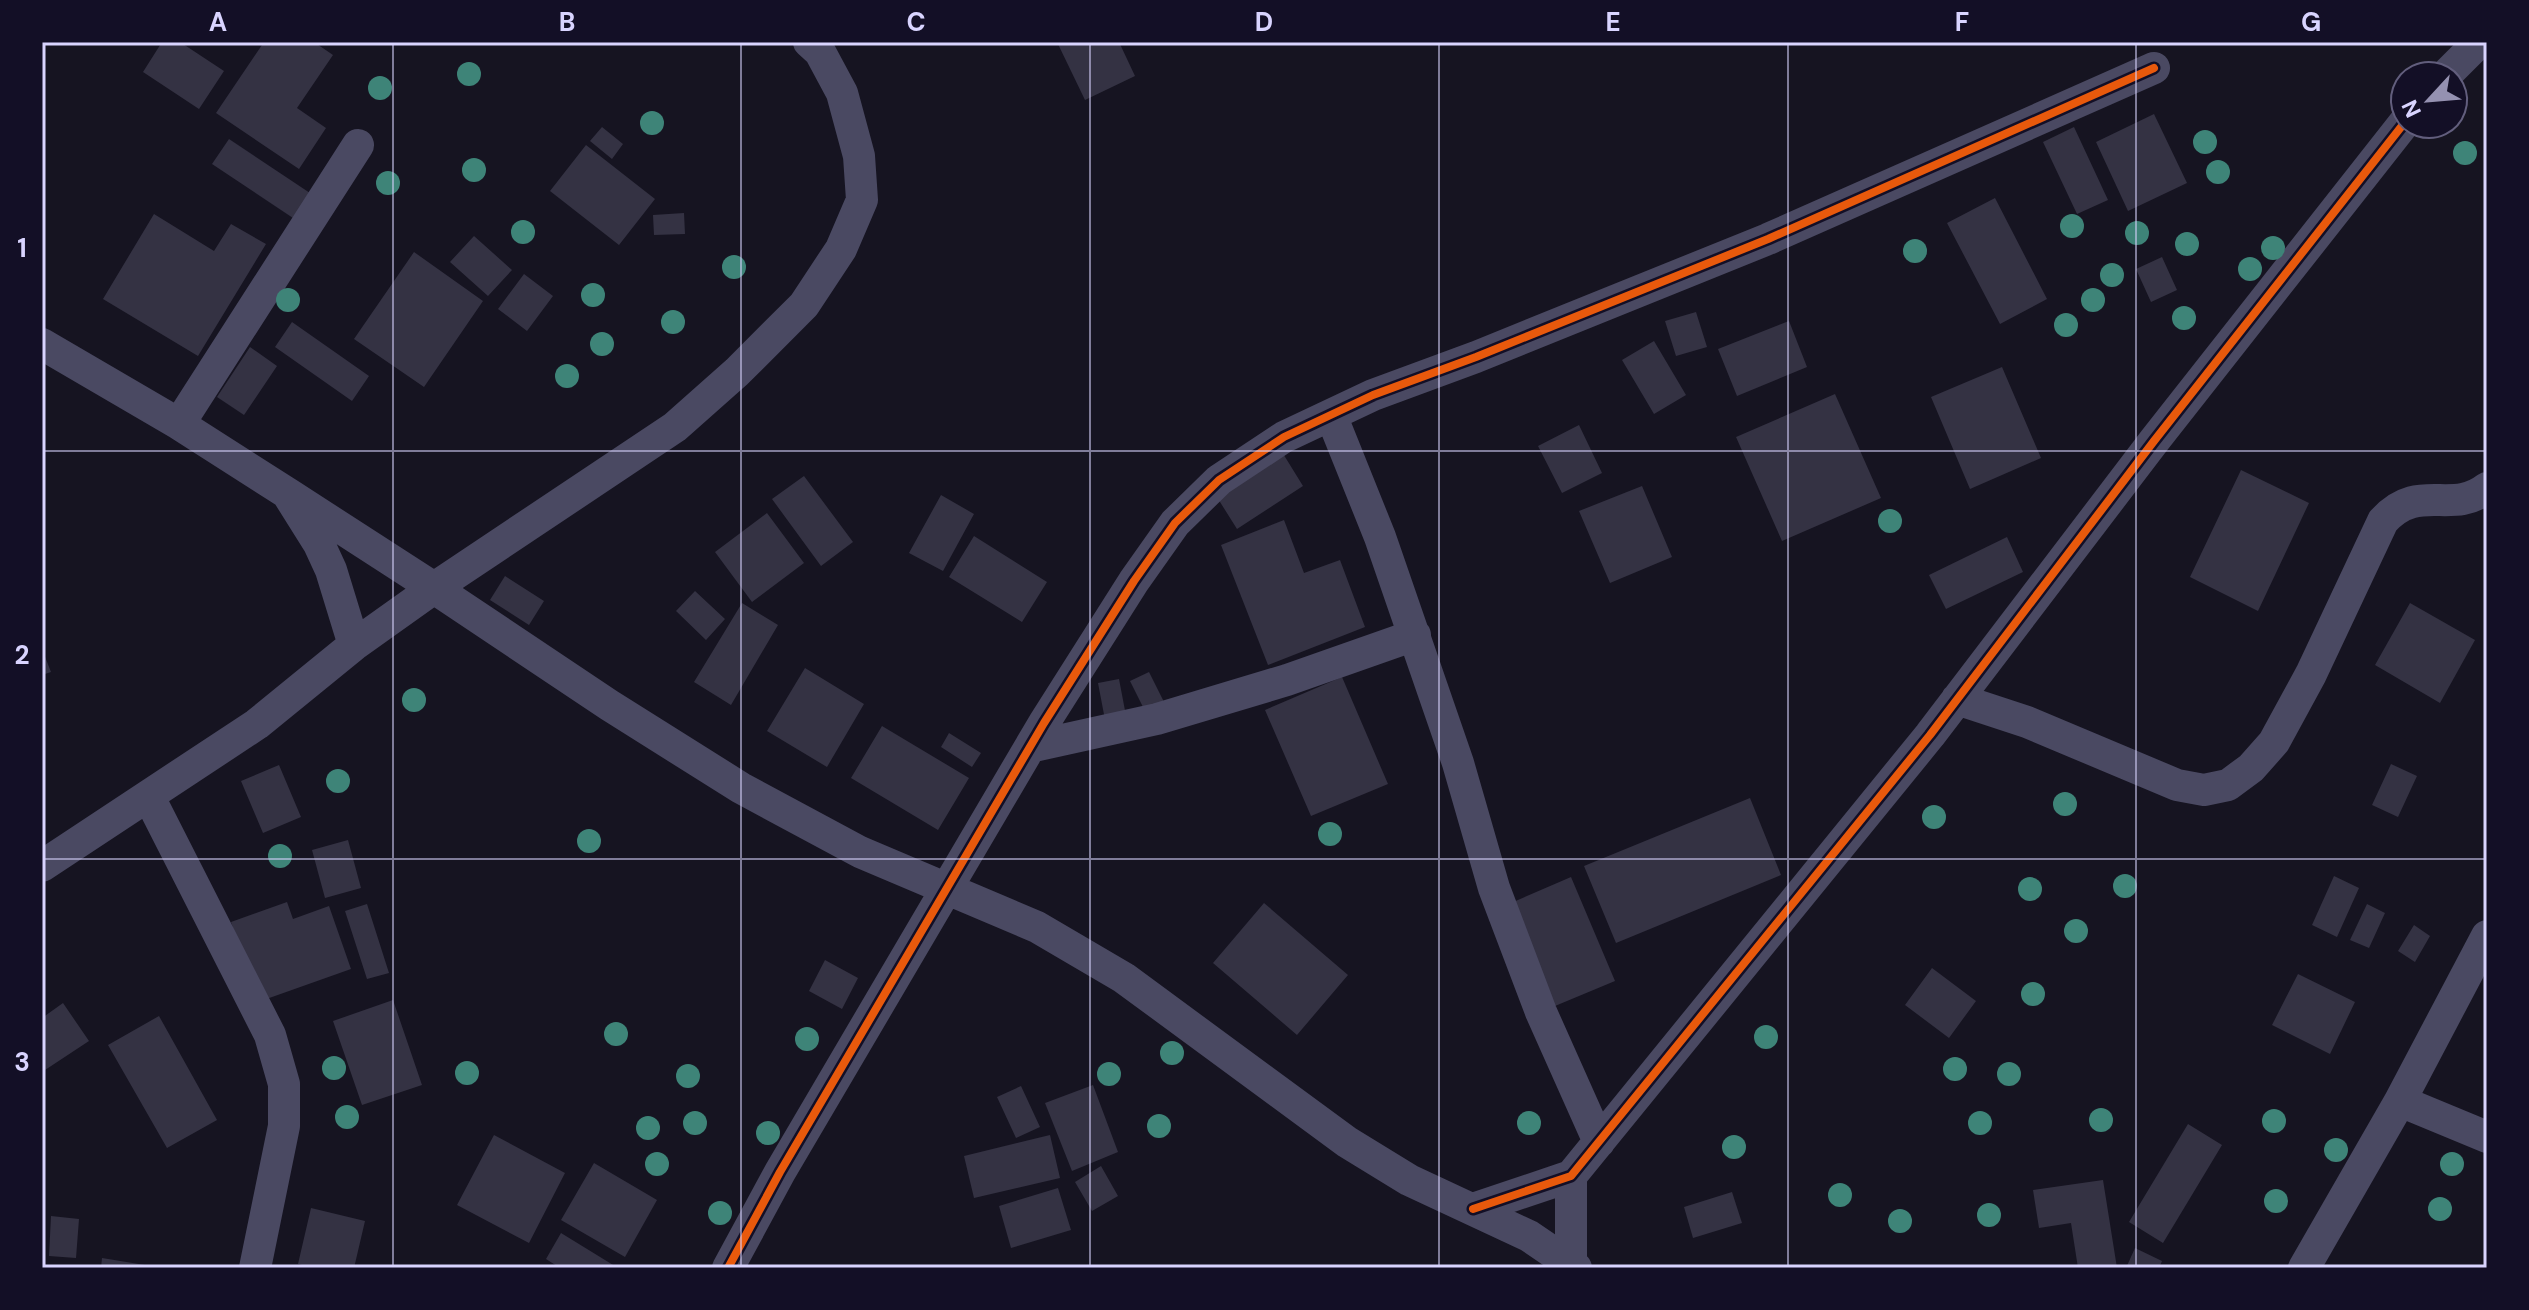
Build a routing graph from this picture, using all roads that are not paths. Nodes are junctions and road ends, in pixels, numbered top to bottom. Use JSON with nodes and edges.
{"nodes":[{"id":1,"x":809,"y":42,"type":"edge"},
{"id":2,"x":2479,"y":42,"type":"edge"},
{"id":3,"x":2461,"y":60,"type":"edge"},
{"id":4,"x":2154,"y":68,"type":"dead end"},
{"id":5,"x":2391,"y":140,"type":"edge"},
{"id":6,"x":358,"y":145,"type":"dead end"},
{"id":7,"x":42,"y":344,"type":"edge"},
{"id":8,"x":1331,"y":415,"type":"junction"},
{"id":9,"x":179,"y":424,"type":"junction"},
{"id":10,"x":2487,"y":488,"type":"edge"},
{"id":11,"x":287,"y":493,"type":"junction"},
{"id":12,"x":434,"y":588,"type":"junction"},
{"id":13,"x":1415,"y":635,"type":"junction"},
{"id":14,"x":354,"y":645,"type":"junction"},
{"id":15,"x":1957,"y":699,"type":"junction"},
{"id":16,"x":1030,"y":747,"type":"junction"},
{"id":17,"x":149,"y":797,"type":"junction"},
{"id":18,"x":42,"y":866,"type":"edge"},
{"id":19,"x":948,"y":889,"type":"junction"},
{"id":20,"x":2487,"y":936,"type":"edge"},
{"id":21,"x":2400,"y":1101,"type":"junction"},
{"id":22,"x":2487,"y":1137,"type":"edge"},
{"id":23,"x":1599,"y":1142,"type":"junction"},
{"id":24,"x":1571,"y":1176,"type":"junction"},
{"id":25,"x":1473,"y":1209,"type":"junction"},
{"id":26,"x":1574,"y":1266,"type":"edge"},
{"id":27,"x":255,"y":1268,"type":"edge"},
{"id":28,"x":728,"y":1268,"type":"edge"},
{"id":29,"x":2304,"y":1268,"type":"edge"}],
"edges":[{"from":1,"to":12,"type":"street"},
{"from":2,"to":3,"type":"street"},
{"from":4,"to":8,"type":"street"},
{"from":5,"to":15,"type":"street"},
{"from":6,"to":9,"type":"street"},
{"from":7,"to":9,"type":"street"},
{"from":8,"to":13,"type":"street"},
{"from":8,"to":16,"type":"street"},
{"from":9,"to":11,"type":"street"},
{"from":10,"to":15,"type":"street"},
{"from":11,"to":12,"type":"street"},
{"from":11,"to":14,"type":"street"},
{"from":12,"to":14,"type":"street"},
{"from":12,"to":19,"type":"street"},
{"from":13,"to":16,"type":"street"},
{"from":13,"to":23,"type":"street"},
{"from":14,"to":17,"type":"street"},
{"from":15,"to":23,"type":"street"},
{"from":16,"to":19,"type":"street"},
{"from":17,"to":18,"type":"street"},
{"from":17,"to":27,"type":"street"},
{"from":19,"to":25,"type":"street"},
{"from":19,"to":28,"type":"street"},
{"from":20,"to":21,"type":"street"},
{"from":21,"to":22,"type":"street"},
{"from":21,"to":29,"type":"street"},
{"from":23,"to":24,"type":"street"},
{"from":24,"to":25,"type":"street"},
{"from":24,"to":26,"type":"street"},
{"from":25,"to":26,"type":"street"}]}
